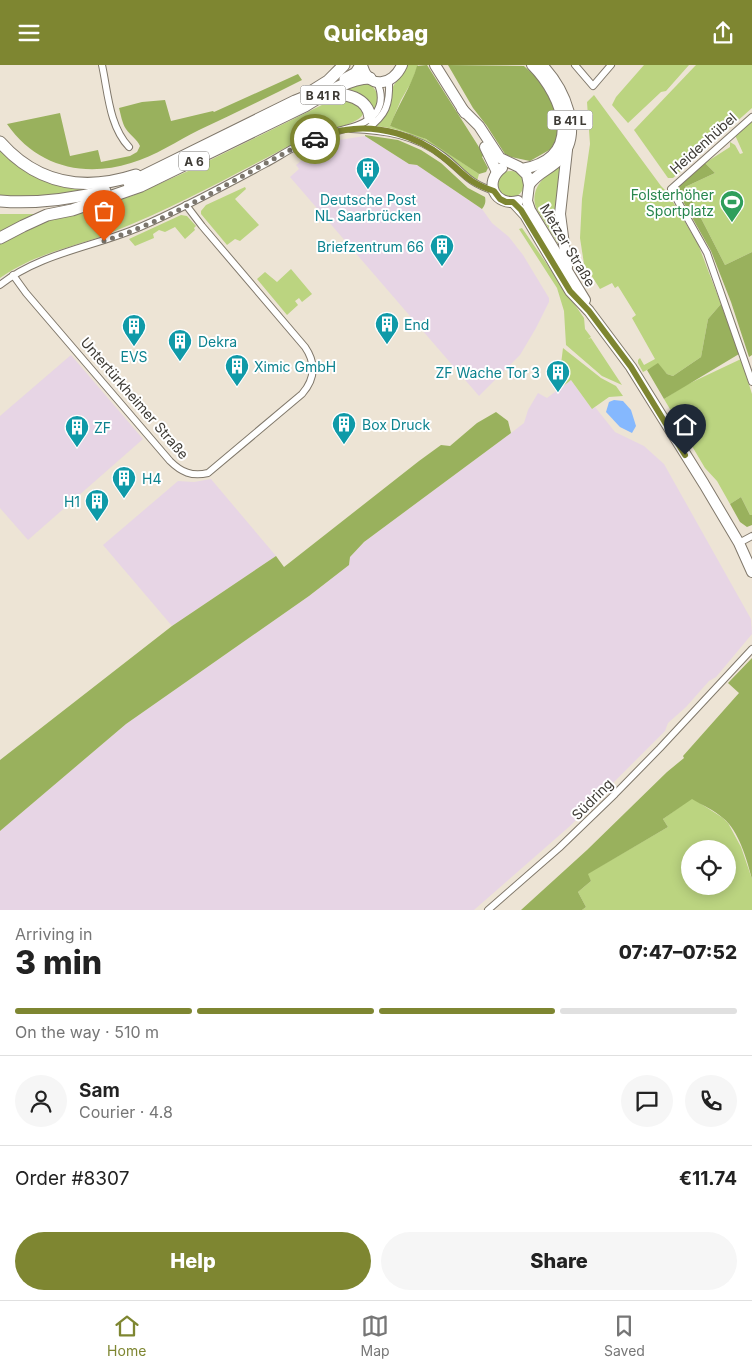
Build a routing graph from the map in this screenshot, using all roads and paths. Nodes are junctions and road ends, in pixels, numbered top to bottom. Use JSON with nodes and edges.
{"nodes":[{"id":1,"x":102,"y":65,"type":"edge"},
{"id":2,"x":344,"y":65,"type":"edge"},
{"id":3,"x":362,"y":65,"type":"edge"},
{"id":4,"x":435,"y":65,"type":"edge"},
{"id":5,"x":532,"y":65,"type":"edge"},
{"id":6,"x":542,"y":65,"type":"edge"},
{"id":7,"x":575,"y":65,"type":"edge"},
{"id":8,"x":611,"y":65,"type":"edge"},
{"id":9,"x":401,"y":66,"type":"edge"},
{"id":10,"x":374,"y":80,"type":"junction"},
{"id":11,"x":389,"y":81,"type":"junction"},
{"id":12,"x":300,"y":103,"type":"junction"},
{"id":13,"x":462,"y":109,"type":"junction"},
{"id":14,"x":752,"y":117,"type":"edge"},
{"id":15,"x":278,"y":119,"type":"joint"},
{"id":16,"x":369,"y":124,"type":"junction"},
{"id":17,"x":347,"y":129,"type":"junction"},
{"id":18,"x":0,"y":142,"type":"edge"},
{"id":19,"x":567,"y":146,"type":"junction"},
{"id":20,"x":129,"y":147,"type":"dead end"},
{"id":21,"x":518,"y":167,"type":"junction"},
{"id":22,"x":159,"y":168,"type":"junction"},
{"id":23,"x":497,"y":172,"type":"junction"},
{"id":24,"x":528,"y":188,"type":"junction"},
{"id":25,"x":494,"y":191,"type":"junction"},
{"id":26,"x":0,"y":201,"type":"edge"},
{"id":27,"x":92,"y":202,"type":"junction"},
{"id":28,"x":513,"y":202,"type":"junction"},
{"id":29,"x":186,"y":205,"type":"junction"},
{"id":30,"x":0,"y":208,"type":"edge"},
{"id":31,"x":0,"y":238,"type":"edge"},
{"id":32,"x":569,"y":274,"type":"junction"},
{"id":33,"x":13,"y":275,"type":"junction"},
{"id":34,"x":0,"y":285,"type":"edge"},
{"id":35,"x":589,"y":311,"type":"junction"},
{"id":36,"x":752,"y":381,"type":"edge"},
{"id":37,"x":752,"y":536,"type":"edge"},
{"id":38,"x":739,"y":543,"type":"junction"},
{"id":39,"x":752,"y":571,"type":"edge"},
{"id":40,"x":752,"y":642,"type":"edge"},
{"id":41,"x":752,"y":649,"type":"edge"},
{"id":42,"x":752,"y":653,"type":"edge"},
{"id":43,"x":742,"y":659,"type":"junction"},
{"id":44,"x":706,"y":698,"type":"junction"},
{"id":45,"x":488,"y":910,"type":"edge"}],
"edges":[{"from":1,"to":20,"type":"street"},
{"from":2,"to":12,"type":"highway","number":"A 6"},
{"from":3,"to":10,"type":"main road"},
{"from":3,"to":12,"type":"highway","number":"B 41 R"},
{"from":4,"to":13,"type":"main road","name":"Metzer Straße"},
{"from":5,"to":21,"type":"main road","number":"B 41 L"},
{"from":6,"to":19,"type":"main road","number":"B 41 L"},
{"from":7,"to":8,"type":"street"},
{"from":9,"to":11,"type":"main road"},
{"from":10,"to":11,"type":"main road"},
{"from":10,"to":12,"type":"highway","number":"B 41 R"},
{"from":10,"to":16,"type":"street"},
{"from":11,"to":16,"type":"street"},
{"from":12,"to":15,"type":"highway","number":"B 41 R"},
{"from":12,"to":16,"type":"highway"},
{"from":12,"to":22,"type":"highway","number":"A 6"},
{"from":13,"to":21,"type":"main road","name":"Metzer Straße"},
{"from":13,"to":23,"type":"main road","name":"Metzer Straße"},
{"from":14,"to":36,"type":"street","name":"Heidenhübel"},
{"from":15,"to":27,"type":"highway","number":"A 6"},
{"from":16,"to":17,"type":"street"},
{"from":16,"to":17,"type":"street"},
{"from":16,"to":25,"type":"street"},
{"from":17,"to":29,"type":"street"},
{"from":18,"to":22,"type":"highway","number":"A 6"},
{"from":19,"to":24,"type":"main road","number":"B 41 L"},
{"from":19,"to":32,"type":"main road"},
{"from":21,"to":23,"type":"main road"},
{"from":21,"to":24,"type":"main road","name":"Metzer Straße"},
{"from":22,"to":26,"type":"highway","number":"A 6"},
{"from":23,"to":25,"type":"main road"},
{"from":24,"to":28,"type":"main road","name":"Metzer Straße"},
{"from":24,"to":32,"type":"main road","name":"Metzer Straße"},
{"from":25,"to":28,"type":"main road","name":"Metzer Straße"},
{"from":27,"to":30,"type":"highway","number":"A 6"},
{"from":27,"to":31,"type":"highway","number":"A 6"},
{"from":28,"to":35,"type":"main road","name":"Metzer Straße"},
{"from":29,"to":33,"type":"street"},
{"from":29,"to":33,"type":"street","name":"Untertürkheimer Straße"},
{"from":32,"to":35,"type":"main road","name":"Metzer Straße"},
{"from":33,"to":34,"type":"street"},
{"from":35,"to":38,"type":"main road","name":"Metzer Straße"},
{"from":37,"to":38,"type":"street"},
{"from":38,"to":39,"type":"main road","name":"Metzer Straße"},
{"from":40,"to":44,"type":"street","name":"Südring"},
{"from":41,"to":43,"type":"street","name":"Südring"},
{"from":42,"to":43,"type":"street","name":"Südring"},
{"from":43,"to":44,"type":"street","name":"Südring"},
{"from":44,"to":45,"type":"street","name":"Südring"}]}
